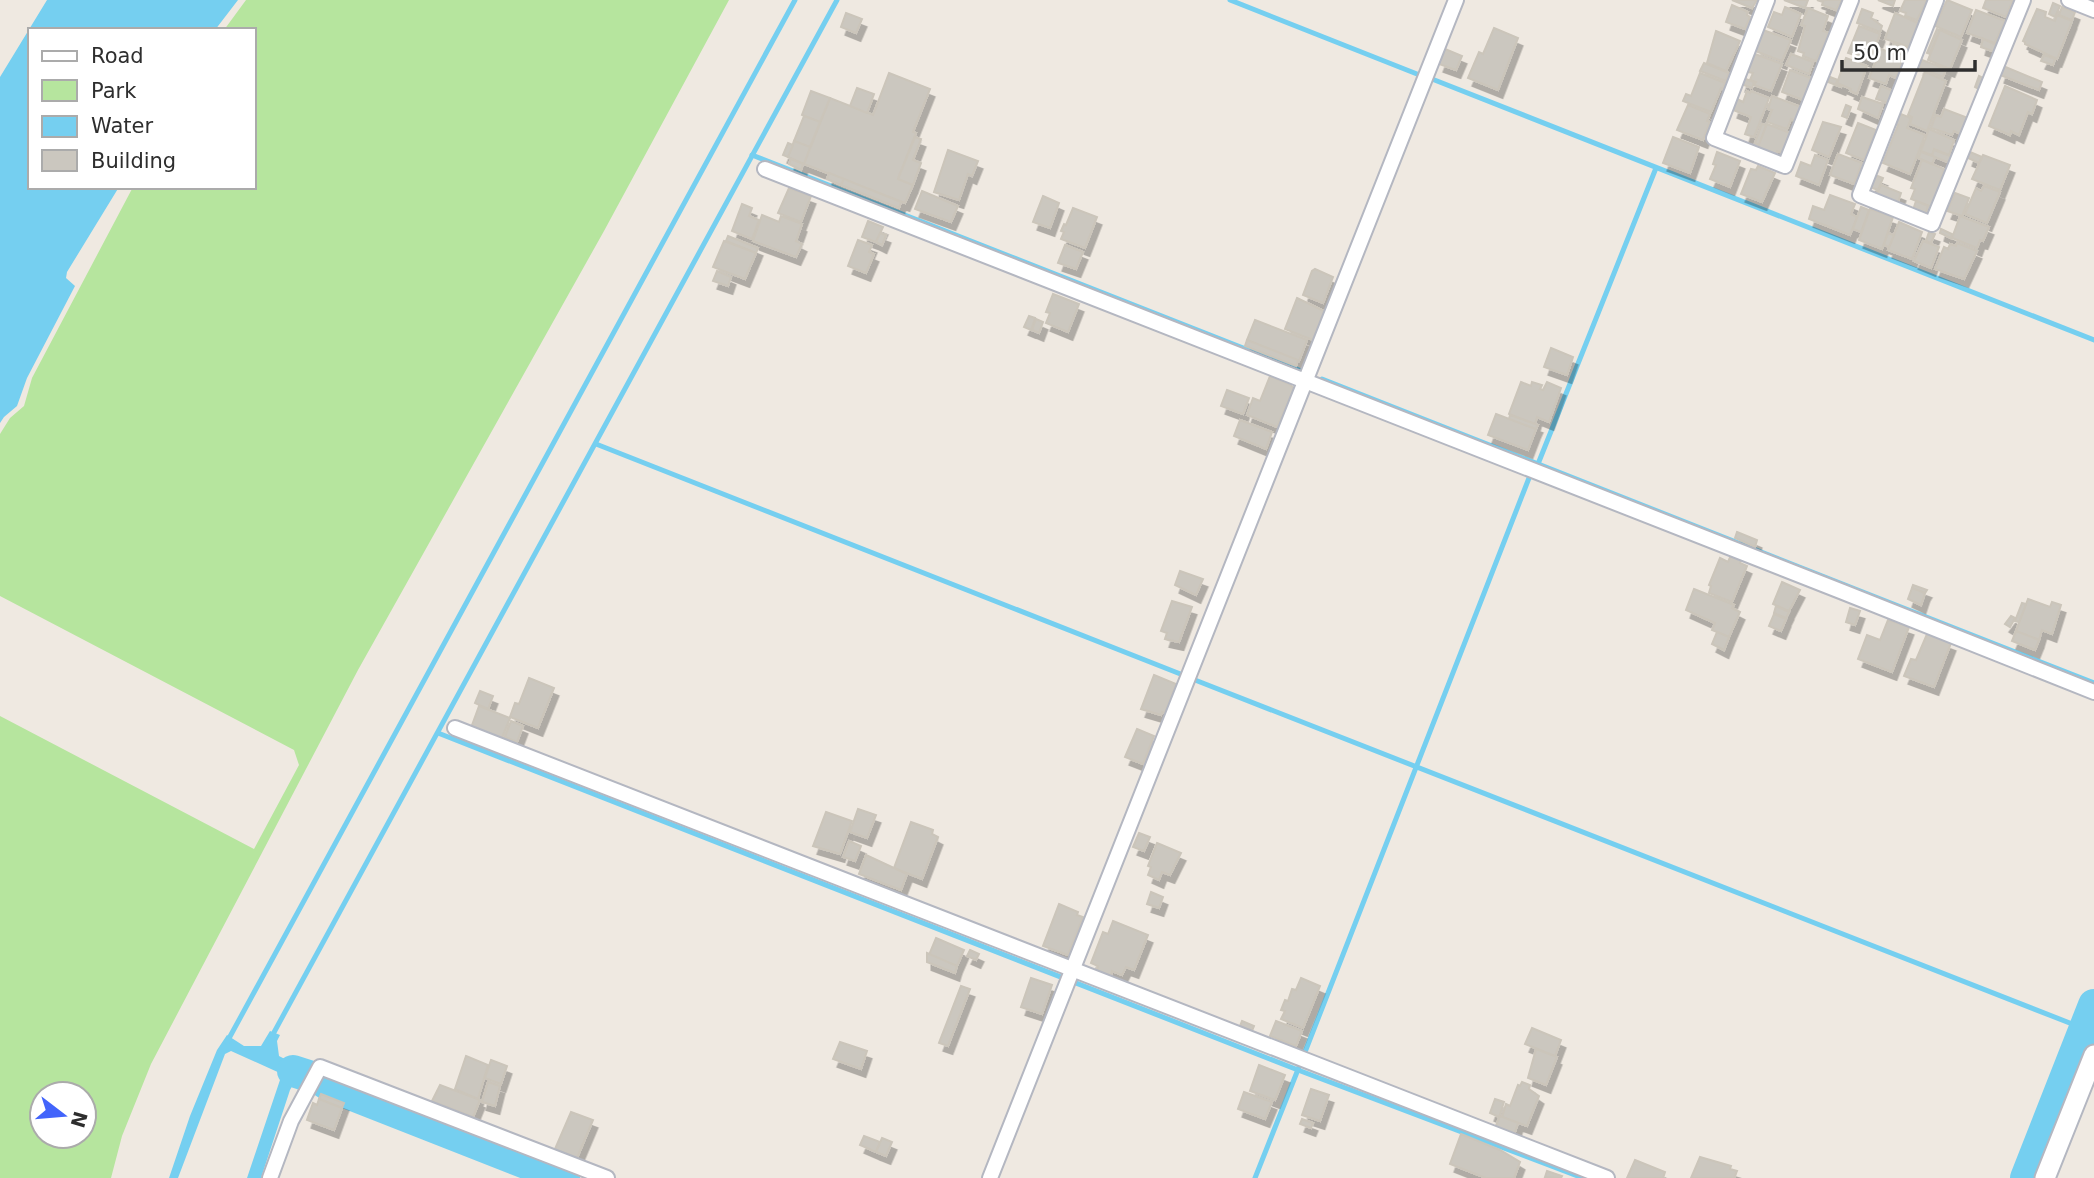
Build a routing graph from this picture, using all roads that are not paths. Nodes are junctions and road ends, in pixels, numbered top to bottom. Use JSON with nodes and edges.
{"nodes":[{"id":1,"x":1456,"y":0,"type":"edge"},
{"id":2,"x":1767,"y":0,"type":"edge"},
{"id":3,"x":1851,"y":0,"type":"edge"},
{"id":4,"x":1936,"y":0,"type":"edge"},
{"id":5,"x":2022,"y":0,"type":"edge"},
{"id":6,"x":2069,"y":0,"type":"edge"},
{"id":7,"x":2094,"y":10,"type":"edge"},
{"id":8,"x":765,"y":169,"type":"dead end"},
{"id":9,"x":1306,"y":382,"type":"junction"},
{"id":10,"x":2094,"y":692,"type":"edge"},
{"id":11,"x":455,"y":728,"type":"dead end"},
{"id":12,"x":1071,"y":977,"type":"junction"},
{"id":13,"x":2094,"y":1055,"type":"edge"},
{"id":14,"x":270,"y":1178,"type":"edge"},
{"id":15,"x":607,"y":1178,"type":"edge"},
{"id":16,"x":990,"y":1178,"type":"edge"},
{"id":17,"x":1607,"y":1178,"type":"edge"},
{"id":18,"x":2045,"y":1178,"type":"edge"}],
"edges":[{"from":1,"to":9,"type":"street"},
{"from":2,"to":3,"type":"street"},
{"from":4,"to":5,"type":"street"},
{"from":6,"to":7,"type":"street"},
{"from":8,"to":9,"type":"street"},
{"from":9,"to":10,"type":"street"},
{"from":9,"to":12,"type":"street"},
{"from":11,"to":12,"type":"street"},
{"from":12,"to":16,"type":"street"},
{"from":12,"to":17,"type":"street"},
{"from":13,"to":18,"type":"street"},
{"from":14,"to":15,"type":"street"}]}
